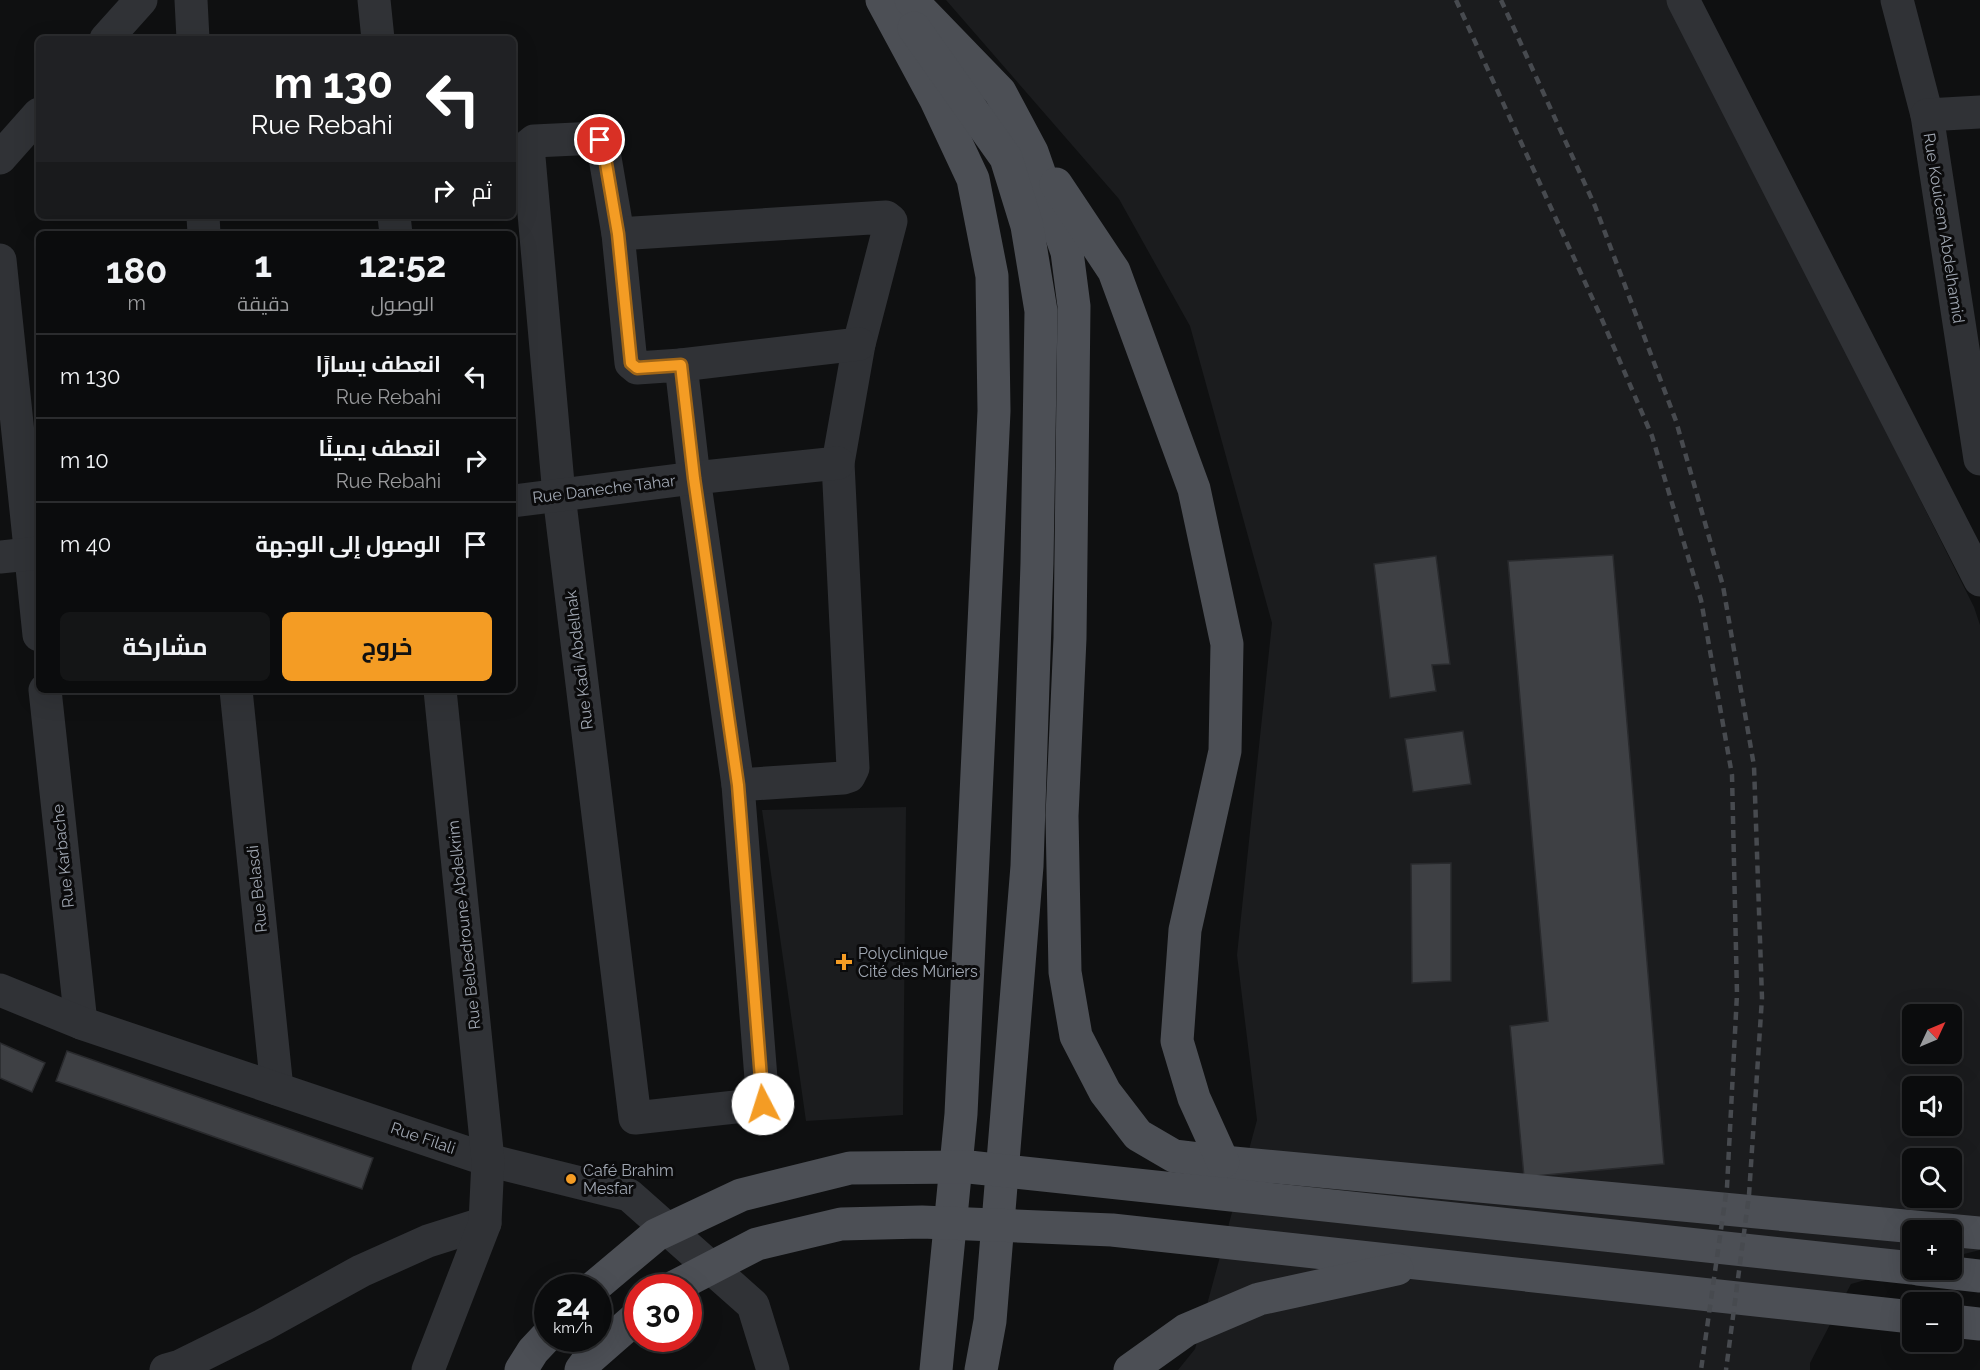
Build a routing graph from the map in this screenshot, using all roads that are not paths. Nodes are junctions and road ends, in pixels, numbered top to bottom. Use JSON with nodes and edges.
{"nodes":[{"id":1,"x":141,"y":0,"type":"edge"},
{"id":2,"x":191,"y":0,"type":"edge"},
{"id":3,"x":374,"y":0,"type":"edge"},
{"id":4,"x":882,"y":0,"type":"edge"},
{"id":5,"x":894,"y":0,"type":"edge"},
{"id":6,"x":911,"y":0,"type":"edge"},
{"id":7,"x":1683,"y":0,"type":"edge"},
{"id":8,"x":1897,"y":0,"type":"edge"},
{"id":9,"x":109,"y":36,"type":"edge"},
{"id":10,"x":193,"y":36,"type":"edge"},
{"id":11,"x":378,"y":36,"type":"edge"},
{"id":12,"x":1980,"y":112,"type":"edge"},
{"id":13,"x":1927,"y":115,"type":"junction"},
{"id":14,"x":36,"y":117,"type":"edge"},
{"id":15,"x":1032,"y":152,"type":"junction"},
{"id":16,"x":0,"y":158,"type":"edge"},
{"id":17,"x":618,"y":234,"type":"junction"},
{"id":18,"x":0,"y":260,"type":"edge"},
{"id":19,"x":859,"y":344,"type":"junction"},
{"id":20,"x":681,"y":365,"type":"junction"},
{"id":21,"x":1980,"y":459,"type":"edge"},
{"id":22,"x":838,"y":463,"type":"junction"},
{"id":23,"x":694,"y":478,"type":"junction"},
{"id":24,"x":559,"y":495,"type":"junction"},
{"id":25,"x":516,"y":501,"type":"edge"},
{"id":26,"x":23,"y":555,"type":"edge"},
{"id":27,"x":1980,"y":580,"type":"edge"},
{"id":28,"x":36,"y":620,"type":"edge"},
{"id":29,"x":45,"y":693,"type":"edge"},
{"id":30,"x":237,"y":693,"type":"edge"},
{"id":31,"x":440,"y":693,"type":"edge"},
{"id":32,"x":738,"y":785,"type":"junction"},
{"id":33,"x":0,"y":990,"type":"edge"},
{"id":34,"x":81,"y":1023,"type":"junction"},
{"id":35,"x":277,"y":1089,"type":"junction"},
{"id":36,"x":488,"y":1160,"type":"junction"},
{"id":37,"x":1223,"y":1162,"type":"junction"},
{"id":38,"x":1002,"y":1170,"type":"junction"},
{"id":39,"x":485,"y":1223,"type":"junction"},
{"id":40,"x":1902,"y":1226,"type":"edge"},
{"id":41,"x":1962,"y":1231,"type":"edge"},
{"id":42,"x":1980,"y":1233,"type":"edge"},
{"id":43,"x":1426,"y":1263,"type":"junction"},
{"id":44,"x":1902,"y":1268,"type":"edge"},
{"id":45,"x":610,"y":1274,"type":"edge"},
{"id":46,"x":699,"y":1274,"type":"edge"},
{"id":47,"x":1962,"y":1274,"type":"edge"},
{"id":48,"x":1980,"y":1276,"type":"edge"},
{"id":49,"x":1902,"y":1316,"type":"edge"},
{"id":50,"x":624,"y":1328,"type":"edge"},
{"id":51,"x":534,"y":1350,"type":"edge"},
{"id":52,"x":166,"y":1370,"type":"edge"},
{"id":53,"x":428,"y":1370,"type":"edge"},
{"id":54,"x":521,"y":1370,"type":"edge"},
{"id":55,"x":581,"y":1370,"type":"edge"},
{"id":56,"x":774,"y":1370,"type":"edge"},
{"id":57,"x":936,"y":1370,"type":"edge"},
{"id":58,"x":981,"y":1370,"type":"edge"},
{"id":59,"x":1130,"y":1370,"type":"edge"}],
"edges":[{"from":1,"to":9,"type":"street"},
{"from":2,"to":10,"type":"street"},
{"from":3,"to":11,"type":"street"},
{"from":4,"to":57,"type":"main road"},
{"from":5,"to":38,"type":"main road"},
{"from":6,"to":15,"type":"main road"},
{"from":7,"to":27,"type":"street"},
{"from":8,"to":13,"type":"street","name":"Rue Kouicem Abdelhamid"},
{"from":12,"to":13,"type":"street"},
{"from":13,"to":21,"type":"street","name":"Rue Kouicem Abdelhamid"},
{"from":14,"to":16,"type":"street"},
{"from":15,"to":37,"type":"main road"},
{"from":15,"to":37,"type":"main road"},
{"from":17,"to":19,"type":"street"},
{"from":17,"to":20,"type":"street"},
{"from":17,"to":24,"type":"street","name":"Rue Kadi Abdelhak"},
{"from":18,"to":26,"type":"street"},
{"from":19,"to":20,"type":"street"},
{"from":19,"to":22,"type":"street"},
{"from":20,"to":23,"type":"street"},
{"from":22,"to":23,"type":"street","name":"Rue Daneche Tahar"},
{"from":22,"to":32,"type":"street"},
{"from":23,"to":24,"type":"street","name":"Rue Daneche Tahar"},
{"from":23,"to":32,"type":"street"},
{"from":24,"to":25,"type":"street","name":"Rue Daneche Tahar"},
{"from":24,"to":32,"type":"street","name":"Rue Kadi Abdelhak"},
{"from":26,"to":28,"type":"street"},
{"from":29,"to":34,"type":"street","name":"Rue Karbache"},
{"from":30,"to":35,"type":"street","name":"Rue Belasdi"},
{"from":31,"to":36,"type":"street","name":"Rue Belbedroune Abdelkrim"},
{"from":33,"to":34,"type":"street","name":"Rue Filali"},
{"from":34,"to":35,"type":"street","name":"Rue Filali"},
{"from":35,"to":36,"type":"street","name":"Rue Filali"},
{"from":36,"to":39,"type":"street","name":"Rue Belbedroune Abdelkrim"},
{"from":36,"to":56,"type":"street","name":"Rue Filali"},
{"from":37,"to":40,"type":"main road"},
{"from":38,"to":44,"type":"main road"},
{"from":38,"to":45,"type":"main road"},
{"from":38,"to":58,"type":"main road"},
{"from":39,"to":52,"type":"street"},
{"from":39,"to":53,"type":"street","name":"Rue Belbedroune Abdelkrim"},
{"from":41,"to":42,"type":"main road"},
{"from":43,"to":46,"type":"main road"},
{"from":43,"to":49,"type":"main road"},
{"from":43,"to":59,"type":"main road"},
{"from":47,"to":48,"type":"main road"},
{"from":50,"to":55,"type":"main road"},
{"from":51,"to":54,"type":"main road"}]}
